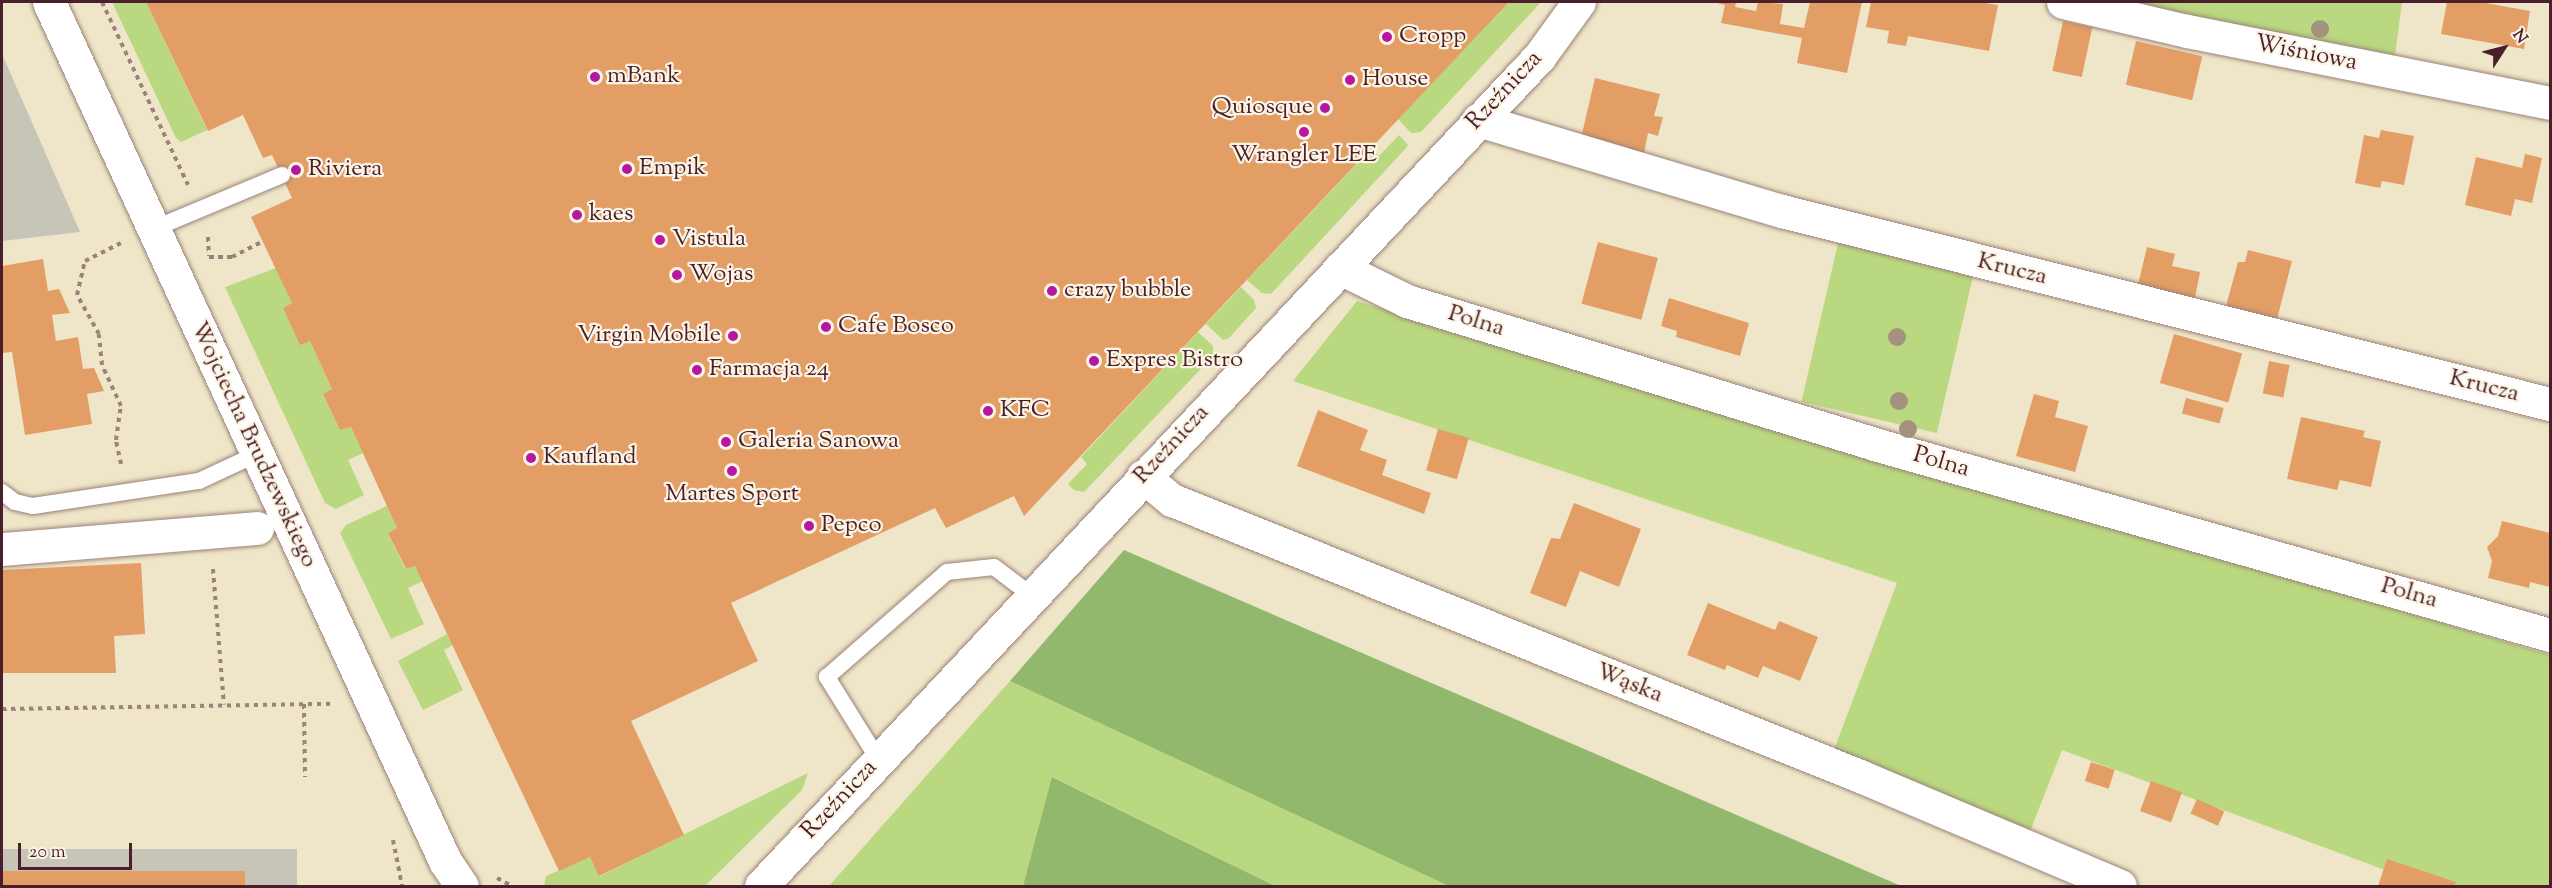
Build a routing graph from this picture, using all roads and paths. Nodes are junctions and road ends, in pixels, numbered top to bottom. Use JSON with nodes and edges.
{"nodes":[{"id":1,"x":49,"y":2,"type":"edge"},
{"id":2,"x":1579,"y":2,"type":"edge"},
{"id":3,"x":2063,"y":2,"type":"edge"},
{"id":4,"x":2550,"y":104,"type":"edge"},
{"id":5,"x":1478,"y":120,"type":"junction"},
{"id":6,"x":282,"y":175,"type":"dead end"},
{"id":7,"x":138,"y":235,"type":"junction"},
{"id":8,"x":263,"y":241,"type":"dead end"},
{"id":9,"x":209,"y":257,"type":"dead end"},
{"id":10,"x":1340,"y":268,"type":"junction"},
{"id":11,"x":2550,"y":404,"type":"edge"},
{"id":12,"x":257,"y":454,"type":"junction"},
{"id":13,"x":1143,"y":476,"type":"junction"},
{"id":14,"x":2,"y":492,"type":"edge"},
{"id":15,"x":126,"y":492,"type":"junction"},
{"id":16,"x":256,"y":528,"type":"dead end"},
{"id":17,"x":2,"y":549,"type":"edge"},
{"id":18,"x":213,"y":566,"type":"dead end"},
{"id":19,"x":1031,"y":595,"type":"junction"},
{"id":20,"x":2550,"y":635,"type":"edge"},
{"id":21,"x":304,"y":704,"type":"junction"},
{"id":22,"x":339,"y":704,"type":"dead end"},
{"id":23,"x":224,"y":705,"type":"junction"},
{"id":24,"x":2,"y":708,"type":"edge"},
{"id":25,"x":878,"y":759,"type":"junction"},
{"id":26,"x":305,"y":777,"type":"dead end"},
{"id":27,"x":462,"y":886,"type":"edge"},
{"id":28,"x":760,"y":886,"type":"edge"},
{"id":29,"x":2120,"y":886,"type":"edge"}],
"edges":[{"from":1,"to":7,"type":"street","name":"Wojciecha Brudzewskiego"},
{"from":2,"to":5,"type":"street","name":"Rzeźnicza"},
{"from":3,"to":4,"type":"street","name":"Wiśniowa"},
{"from":5,"to":10,"type":"street","name":"Rzeźnicza"},
{"from":5,"to":11,"type":"street","name":"Krucza"},
{"from":6,"to":7,"type":"lane"},
{"from":7,"to":12,"type":"street","name":"Wojciecha Brudzewskiego"},
{"from":7,"to":15,"type":"path"},
{"from":8,"to":9,"type":"path"},
{"from":10,"to":13,"type":"street","name":"Rzeźnicza"},
{"from":10,"to":20,"type":"street","name":"Polna"},
{"from":12,"to":15,"type":"lane"},
{"from":12,"to":27,"type":"street","name":"Wojciecha Brudzewskiego"},
{"from":13,"to":19,"type":"street","name":"Rzeźnicza"},
{"from":13,"to":29,"type":"street","name":"Wąska"},
{"from":14,"to":15,"type":"lane"},
{"from":16,"to":17,"type":"street"},
{"from":18,"to":23,"type":"path"},
{"from":19,"to":25,"type":"street","name":"Rzeźnicza"},
{"from":19,"to":25,"type":"lane"},
{"from":21,"to":22,"type":"path"},
{"from":21,"to":23,"type":"path"},
{"from":21,"to":26,"type":"path"},
{"from":23,"to":24,"type":"path"},
{"from":25,"to":28,"type":"street","name":"Rzeźnicza"}]}
